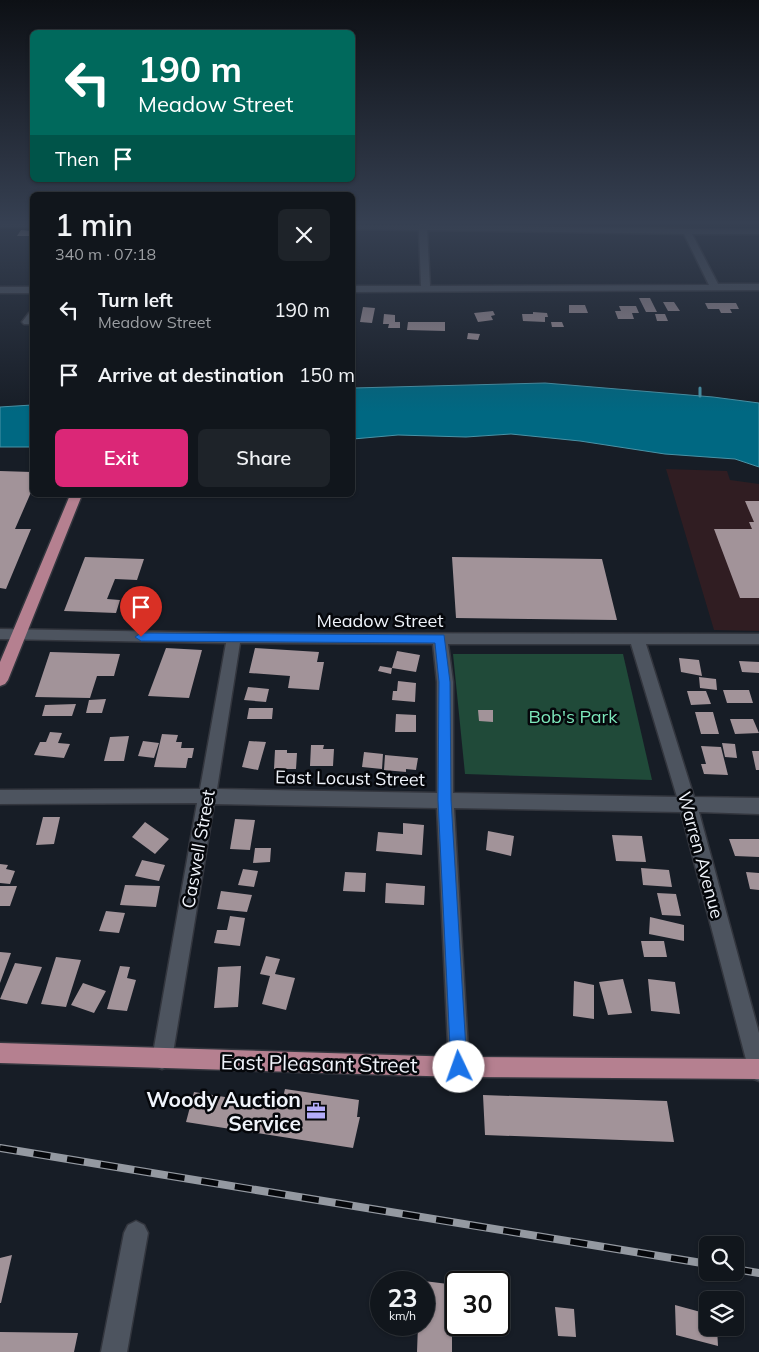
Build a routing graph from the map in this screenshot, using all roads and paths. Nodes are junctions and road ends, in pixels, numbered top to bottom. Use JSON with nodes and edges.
{"nodes":[{"id":1,"x":715,"y":287,"type":"joint"},
{"id":2,"x":759,"y":287,"type":"edge"},
{"id":3,"x":355,"y":289,"type":"edge"},
{"id":4,"x":426,"y":289,"type":"joint"},
{"id":5,"x":0,"y":290,"type":"edge"},
{"id":6,"x":30,"y":290,"type":"edge"},
{"id":7,"x":75,"y":497,"type":"edge"},
{"id":8,"x":0,"y":634,"type":"edge"},
{"id":9,"x":18,"y":635,"type":"junction"},
{"id":10,"x":234,"y":638,"type":"junction"},
{"id":11,"x":440,"y":638,"type":"junction"},
{"id":12,"x":759,"y":639,"type":"edge"},
{"id":13,"x":637,"y":640,"type":"junction"},
{"id":14,"x":0,"y":680,"type":"edge"},
{"id":15,"x":206,"y":796,"type":"junction"},
{"id":16,"x":0,"y":797,"type":"edge"},
{"id":17,"x":445,"y":800,"type":"junction"},
{"id":18,"x":688,"y":805,"type":"junction"},
{"id":19,"x":759,"y":806,"type":"edge"},
{"id":20,"x":0,"y":1053,"type":"edge"},
{"id":21,"x":162,"y":1060,"type":"junction"},
{"id":22,"x":459,"y":1067,"type":"junction"},
{"id":23,"x":759,"y":1069,"type":"edge"},
{"id":24,"x":136,"y":1233,"type":"dead end"},
{"id":25,"x":114,"y":1352,"type":"edge"}],
"edges":[{"from":1,"to":2,"type":"street"},
{"from":1,"to":4,"type":"street"},
{"from":3,"to":4,"type":"street"},
{"from":5,"to":6,"type":"street"},
{"from":7,"to":9,"type":"main road"},
{"from":8,"to":9,"type":"street","name":"Meadow Street"},
{"from":9,"to":10,"type":"street","name":"Meadow Street"},
{"from":9,"to":14,"type":"main road"},
{"from":10,"to":11,"type":"street","name":"Meadow Street"},
{"from":10,"to":15,"type":"street","name":"Caswell Street"},
{"from":11,"to":13,"type":"street","name":"Meadow Street"},
{"from":11,"to":17,"type":"street"},
{"from":12,"to":13,"type":"street","name":"Meadow Street"},
{"from":13,"to":18,"type":"street","name":"Warren Avenue"},
{"from":15,"to":16,"type":"street","name":"East Locust Street"},
{"from":15,"to":17,"type":"street","name":"East Locust Street"},
{"from":15,"to":21,"type":"street","name":"Caswell Street"},
{"from":17,"to":18,"type":"street","name":"East Locust Street"},
{"from":17,"to":22,"type":"street"},
{"from":18,"to":19,"type":"street","name":"East Locust Street"},
{"from":18,"to":23,"type":"street","name":"Warren Avenue"},
{"from":20,"to":21,"type":"main road","name":"East Pleasant Street"},
{"from":21,"to":22,"type":"main road","name":"East Pleasant Street"},
{"from":22,"to":23,"type":"main road","name":"East Pleasant Street"},
{"from":24,"to":25,"type":"street"}]}
